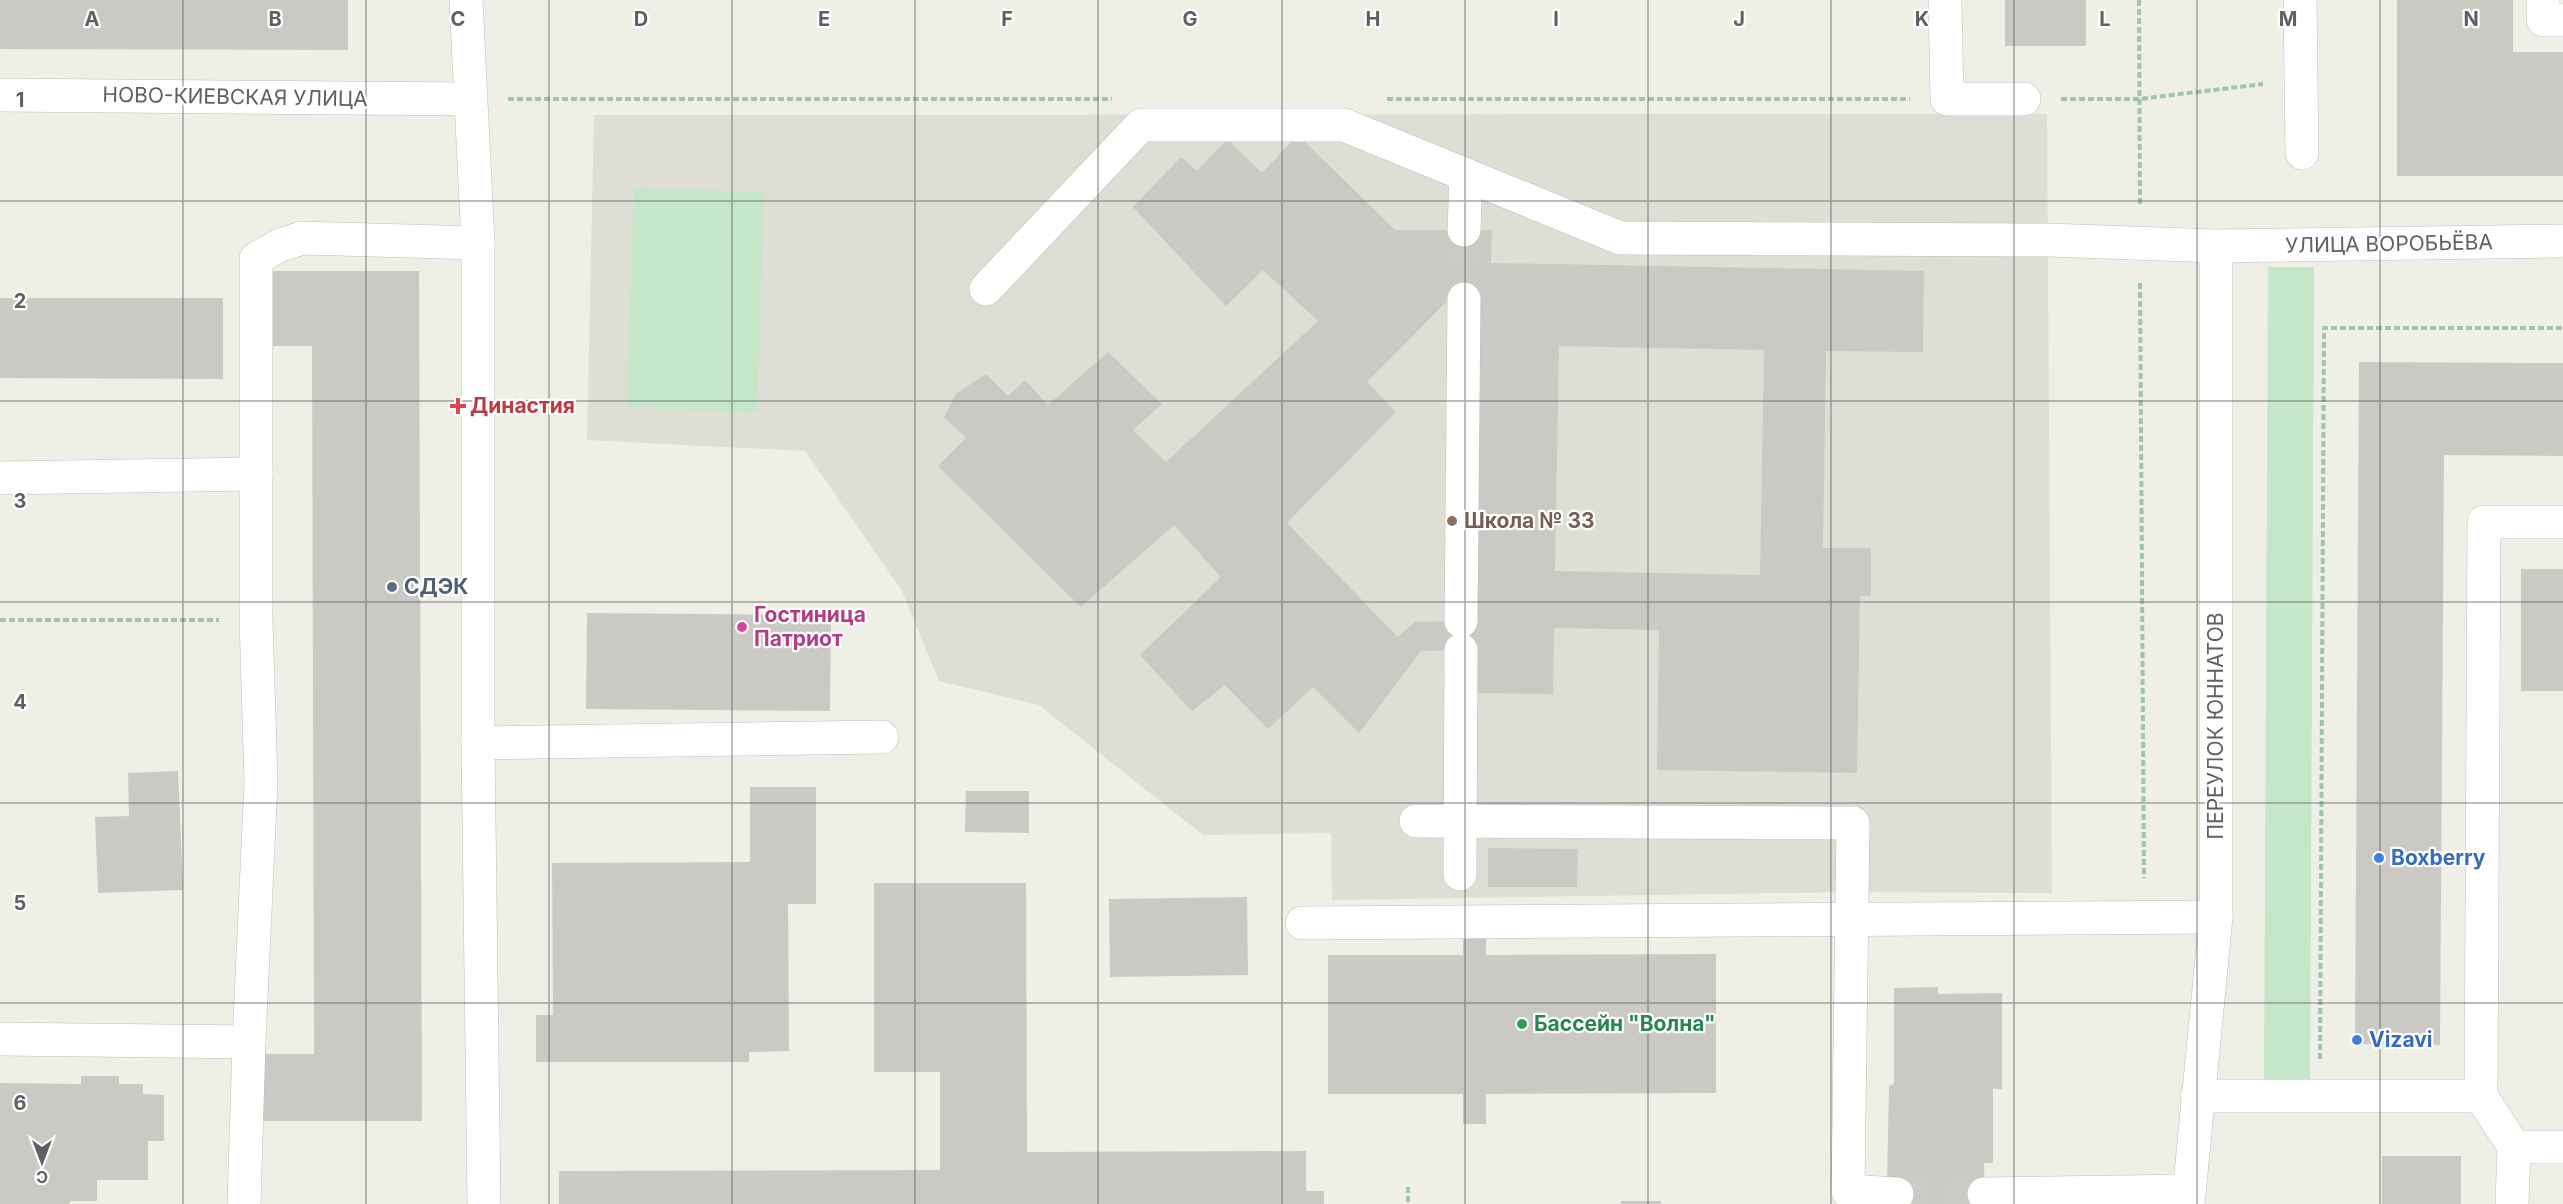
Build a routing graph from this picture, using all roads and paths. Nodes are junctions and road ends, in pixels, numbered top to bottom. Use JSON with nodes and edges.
{"nodes":[{"id":1,"x":466,"y":0,"type":"edge"},
{"id":2,"x":1945,"y":0,"type":"edge"},
{"id":3,"x":2139,"y":0,"type":"edge"},
{"id":4,"x":2300,"y":0,"type":"edge"},
{"id":5,"x":2543,"y":0,"type":"edge"},
{"id":6,"x":2563,"y":20,"type":"edge"},
{"id":7,"x":2301,"y":79,"type":"junction"},
{"id":8,"x":0,"y":95,"type":"edge"},
{"id":9,"x":470,"y":99,"type":"junction"},
{"id":10,"x":2024,"y":99,"type":"joint"},
{"id":11,"x":2139,"y":99,"type":"junction"},
{"id":12,"x":2302,"y":153,"type":"dead end"},
{"id":13,"x":1466,"y":175,"type":"junction"},
{"id":14,"x":1464,"y":231,"type":"tunnel mouth"},
{"id":15,"x":2563,"y":241,"type":"edge"},
{"id":16,"x":478,"y":243,"type":"junction"},
{"id":17,"x":2140,"y":243,"type":"junction"},
{"id":18,"x":2216,"y":246,"type":"junction"},
{"id":19,"x":986,"y":289,"type":"dead end"},
{"id":20,"x":1464,"y":299,"type":"tunnel mouth"},
{"id":21,"x":2563,"y":328,"type":"edge"},
{"id":22,"x":256,"y":474,"type":"junction"},
{"id":23,"x":0,"y":478,"type":"edge"},
{"id":24,"x":2563,"y":522,"type":"edge"},
{"id":25,"x":0,"y":620,"type":"edge"},
{"id":26,"x":256,"y":620,"type":"junction"},
{"id":27,"x":882,"y":737,"type":"dead end"},
{"id":28,"x":478,"y":743,"type":"junction"},
{"id":29,"x":1416,"y":821,"type":"dead end"},
{"id":30,"x":1460,"y":822,"type":"junction"},
{"id":31,"x":1460,"y":873,"type":"dead end"},
{"id":32,"x":2216,"y":917,"type":"junction"},
{"id":33,"x":1851,"y":918,"type":"junction"},
{"id":34,"x":2144,"y":918,"type":"junction"},
{"id":35,"x":1302,"y":923,"type":"dead end"},
{"id":36,"x":0,"y":1039,"type":"edge"},
{"id":37,"x":249,"y":1042,"type":"junction"},
{"id":38,"x":2197,"y":1096,"type":"junction"},
{"id":39,"x":2320,"y":1096,"type":"junction"},
{"id":40,"x":2481,"y":1096,"type":"junction"},
{"id":41,"x":2514,"y":1147,"type":"junction"},
{"id":42,"x":2563,"y":1147,"type":"edge"},
{"id":43,"x":1408,"y":1187,"type":"dead end"},
{"id":44,"x":1897,"y":1194,"type":"tunnel mouth"},
{"id":45,"x":1984,"y":1194,"type":"tunnel mouth"},
{"id":46,"x":2188,"y":1198,"type":"edge"},
{"id":47,"x":244,"y":1204,"type":"edge"},
{"id":48,"x":484,"y":1204,"type":"edge"},
{"id":49,"x":1408,"y":1204,"type":"edge"},
{"id":50,"x":2512,"y":1204,"type":"edge"}],
"edges":[{"from":1,"to":9,"type":"street"},
{"from":2,"to":10,"type":"street"},
{"from":3,"to":11,"type":"path"},
{"from":4,"to":7,"type":"street"},
{"from":5,"to":6,"type":"street"},
{"from":7,"to":11,"type":"path"},
{"from":7,"to":12,"type":"street"},
{"from":8,"to":9,"type":"street","name":"НОВО-КИЕВСКАЯ УЛИЦА"},
{"from":9,"to":16,"type":"street"},
{"from":10,"to":11,"type":"path"},
{"from":11,"to":17,"type":"path"},
{"from":13,"to":14,"type":"street"},
{"from":13,"to":17,"type":"street","name":"УЛИЦА ВОРОБЬЁВА"},
{"from":13,"to":19,"type":"street","name":"УЛИЦА ВОРОБЬЁВА"},
{"from":15,"to":18,"type":"street","name":"УЛИЦА ВОРОБЬЁВА"},
{"from":16,"to":22,"type":"street"},
{"from":16,"to":28,"type":"street"},
{"from":17,"to":18,"type":"street","name":"УЛИЦА ВОРОБЬЁВА"},
{"from":17,"to":34,"type":"path"},
{"from":18,"to":32,"type":"street","name":"ПЕРЕУЛОК ЮННАТОВ"},
{"from":20,"to":30,"type":"street"},
{"from":21,"to":39,"type":"path"},
{"from":22,"to":23,"type":"street"},
{"from":22,"to":26,"type":"street"},
{"from":24,"to":40,"type":"street"},
{"from":25,"to":26,"type":"path"},
{"from":26,"to":37,"type":"street"},
{"from":27,"to":28,"type":"street"},
{"from":28,"to":48,"type":"street"},
{"from":29,"to":30,"type":"street"},
{"from":30,"to":31,"type":"street"},
{"from":30,"to":33,"type":"street"},
{"from":32,"to":34,"type":"street"},
{"from":32,"to":38,"type":"street","name":"ПЕРЕУЛОК ЮННАТОВ"},
{"from":33,"to":34,"type":"street"},
{"from":33,"to":35,"type":"street"},
{"from":33,"to":44,"type":"street"},
{"from":36,"to":37,"type":"street"},
{"from":37,"to":47,"type":"street"},
{"from":38,"to":39,"type":"street"},
{"from":38,"to":46,"type":"street","name":"ПЕРЕУЛОК ЮННАТОВ"},
{"from":39,"to":40,"type":"street"},
{"from":40,"to":41,"type":"street"},
{"from":41,"to":42,"type":"street"},
{"from":41,"to":50,"type":"street"},
{"from":43,"to":49,"type":"path"},
{"from":45,"to":46,"type":"street"}]}
